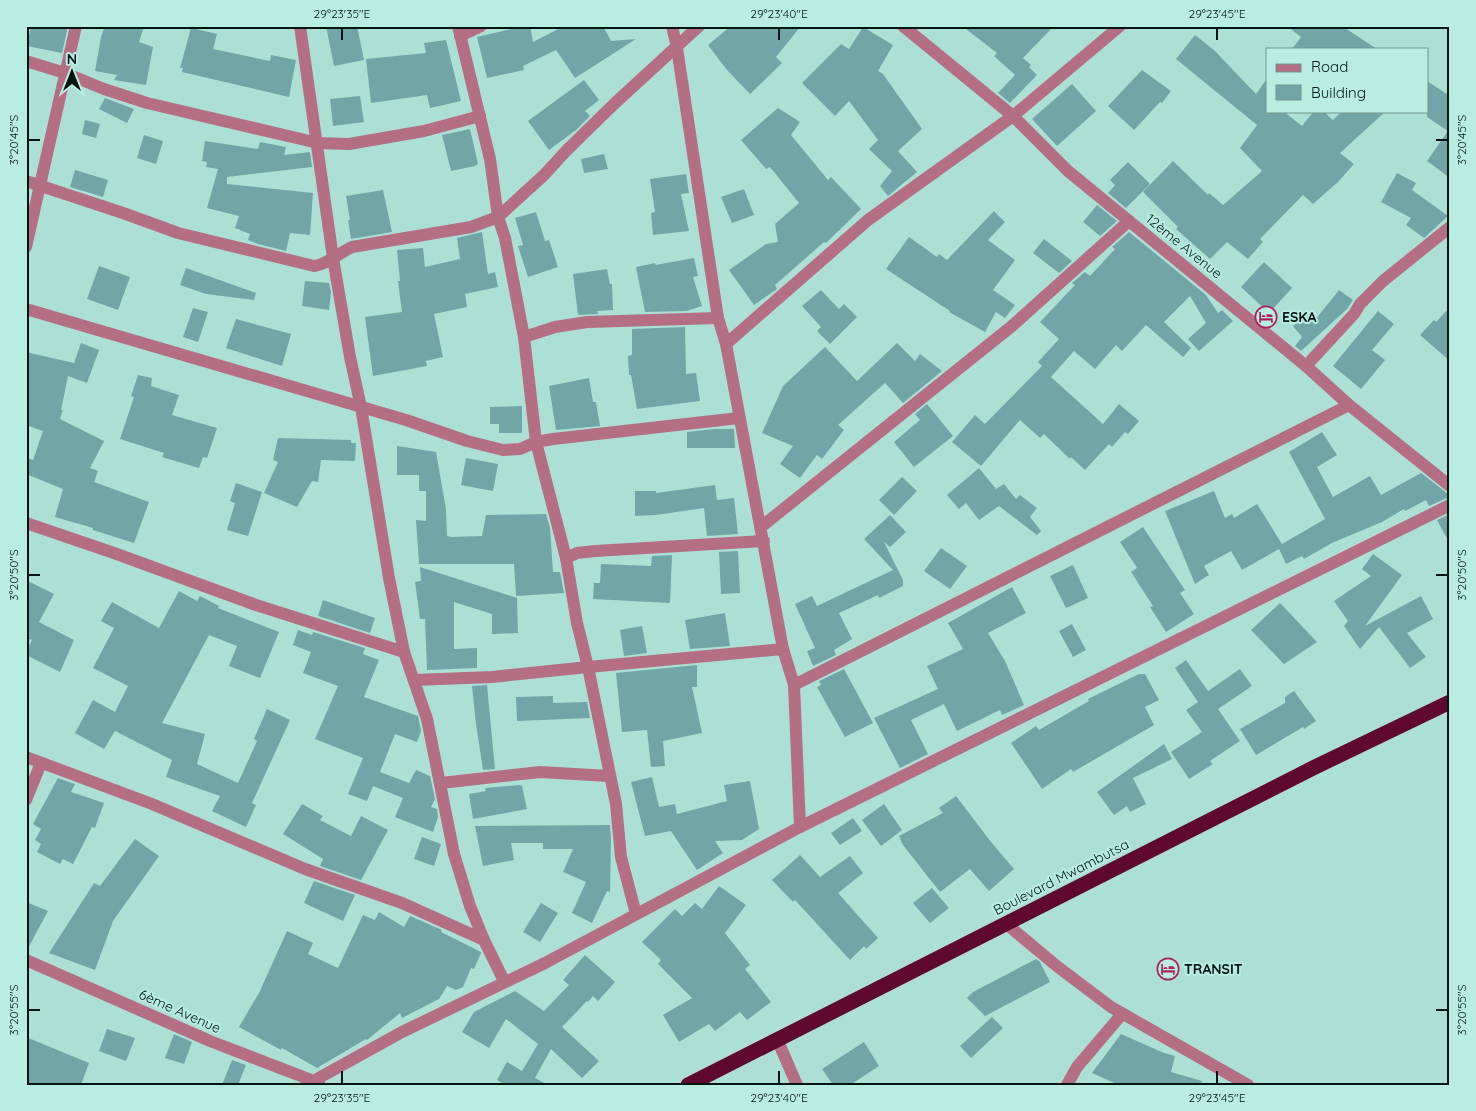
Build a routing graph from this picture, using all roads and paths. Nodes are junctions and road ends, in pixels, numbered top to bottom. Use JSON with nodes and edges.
{"nodes":[{"id":1,"x":76,"y":26,"type":"edge"},
{"id":2,"x":300,"y":26,"type":"edge"},
{"id":3,"x":481,"y":26,"type":"edge"},
{"id":4,"x":672,"y":26,"type":"edge"},
{"id":5,"x":699,"y":26,"type":"edge"},
{"id":6,"x":903,"y":26,"type":"edge"},
{"id":7,"x":1120,"y":26,"type":"edge"},
{"id":8,"x":460,"y":31,"type":"edge"},
{"id":9,"x":677,"y":48,"type":"junction"},
{"id":10,"x":26,"y":60,"type":"edge"},
{"id":11,"x":65,"y":73,"type":"junction"},
{"id":12,"x":480,"y":116,"type":"junction"},
{"id":13,"x":1013,"y":116,"type":"junction"},
{"id":14,"x":318,"y":143,"type":"junction"},
{"id":15,"x":26,"y":181,"type":"edge"},
{"id":16,"x":40,"y":186,"type":"junction"},
{"id":17,"x":498,"y":216,"type":"junction"},
{"id":18,"x":1129,"y":221,"type":"junction"},
{"id":19,"x":1450,"y":227,"type":"edge"},
{"id":20,"x":26,"y":246,"type":"edge"},
{"id":21,"x":333,"y":258,"type":"junction"},
{"id":22,"x":26,"y":309,"type":"edge"},
{"id":23,"x":718,"y":318,"type":"junction"},
{"id":24,"x":524,"y":337,"type":"junction"},
{"id":25,"x":726,"y":344,"type":"junction"},
{"id":26,"x":1306,"y":366,"type":"junction"},
{"id":27,"x":1348,"y":405,"type":"junction"},
{"id":28,"x":361,"y":407,"type":"junction"},
{"id":29,"x":739,"y":418,"type":"junction"},
{"id":30,"x":536,"y":442,"type":"junction"},
{"id":31,"x":1450,"y":486,"type":"edge"},
{"id":32,"x":1450,"y":506,"type":"edge"},
{"id":33,"x":26,"y":523,"type":"edge"},
{"id":34,"x":761,"y":527,"type":"junction"},
{"id":35,"x":764,"y":541,"type":"junction"},
{"id":36,"x":566,"y":558,"type":"junction"},
{"id":37,"x":784,"y":649,"type":"junction"},
{"id":38,"x":404,"y":652,"type":"junction"},
{"id":39,"x":588,"y":667,"type":"junction"},
{"id":40,"x":414,"y":680,"type":"junction"},
{"id":41,"x":794,"y":685,"type":"junction"},
{"id":42,"x":1450,"y":702,"type":"edge"},
{"id":43,"x":26,"y":757,"type":"edge"},
{"id":44,"x":41,"y":763,"type":"junction"},
{"id":45,"x":609,"y":776,"type":"junction"},
{"id":46,"x":441,"y":783,"type":"junction"},
{"id":47,"x":26,"y":800,"type":"edge"},
{"id":48,"x":800,"y":827,"type":"junction"},
{"id":49,"x":636,"y":914,"type":"junction"},
{"id":50,"x":1005,"y":924,"type":"junction"},
{"id":51,"x":484,"y":940,"type":"junction"},
{"id":52,"x":26,"y":960,"type":"edge"},
{"id":53,"x":504,"y":981,"type":"junction"},
{"id":54,"x":1122,"y":1014,"type":"junction"},
{"id":55,"x":777,"y":1039,"type":"junction"},
{"id":56,"x":315,"y":1083,"type":"edge"},
{"id":57,"x":688,"y":1085,"type":"edge"},
{"id":58,"x":797,"y":1085,"type":"edge"},
{"id":59,"x":1067,"y":1085,"type":"edge"},
{"id":60,"x":1248,"y":1085,"type":"edge"}],
"edges":[{"from":1,"to":11,"type":"street"},
{"from":2,"to":14,"type":"street"},
{"from":3,"to":8,"type":"street"},
{"from":4,"to":9,"type":"street"},
{"from":5,"to":9,"type":"street"},
{"from":6,"to":13,"type":"street","name":"12ème Avenue"},
{"from":7,"to":13,"type":"street"},
{"from":8,"to":12,"type":"street"},
{"from":9,"to":17,"type":"street"},
{"from":9,"to":23,"type":"street"},
{"from":10,"to":11,"type":"street"},
{"from":11,"to":14,"type":"street"},
{"from":11,"to":16,"type":"street"},
{"from":12,"to":14,"type":"street"},
{"from":12,"to":17,"type":"street"},
{"from":13,"to":18,"type":"street","name":"12ème Avenue"},
{"from":13,"to":25,"type":"street"},
{"from":14,"to":21,"type":"street"},
{"from":15,"to":16,"type":"street"},
{"from":16,"to":20,"type":"street"},
{"from":16,"to":21,"type":"street"},
{"from":17,"to":21,"type":"street"},
{"from":17,"to":24,"type":"street"},
{"from":18,"to":26,"type":"street","name":"12ème Avenue"},
{"from":18,"to":34,"type":"street"},
{"from":19,"to":26,"type":"street"},
{"from":21,"to":28,"type":"street"},
{"from":22,"to":28,"type":"street"},
{"from":23,"to":24,"type":"street"},
{"from":23,"to":25,"type":"street"},
{"from":24,"to":30,"type":"street"},
{"from":25,"to":29,"type":"street"},
{"from":26,"to":27,"type":"street","name":"12ème Avenue"},
{"from":27,"to":31,"type":"street","name":"12ème Avenue"},
{"from":27,"to":41,"type":"street"},
{"from":28,"to":30,"type":"street"},
{"from":28,"to":38,"type":"street"},
{"from":29,"to":30,"type":"street"},
{"from":29,"to":34,"type":"street"},
{"from":30,"to":36,"type":"street"},
{"from":32,"to":48,"type":"street"},
{"from":33,"to":38,"type":"street"},
{"from":34,"to":35,"type":"street"},
{"from":35,"to":36,"type":"street"},
{"from":35,"to":37,"type":"street"},
{"from":36,"to":39,"type":"street"},
{"from":37,"to":39,"type":"street"},
{"from":37,"to":41,"type":"street"},
{"from":38,"to":40,"type":"street"},
{"from":39,"to":40,"type":"street"},
{"from":39,"to":45,"type":"street"},
{"from":40,"to":46,"type":"street"},
{"from":41,"to":48,"type":"street"},
{"from":42,"to":50,"type":"highway","name":"Boulevard Mwambutsa"},
{"from":43,"to":44,"type":"street"},
{"from":44,"to":47,"type":"street"},
{"from":44,"to":51,"type":"street"},
{"from":45,"to":46,"type":"street"},
{"from":45,"to":49,"type":"street"},
{"from":46,"to":51,"type":"street"},
{"from":48,"to":49,"type":"street"},
{"from":49,"to":53,"type":"street"},
{"from":50,"to":54,"type":"street"},
{"from":50,"to":55,"type":"highway","name":"Boulevard Mwambutsa"},
{"from":51,"to":53,"type":"street"},
{"from":52,"to":56,"type":"street","name":"6ème Avenue"},
{"from":53,"to":56,"type":"street"},
{"from":54,"to":59,"type":"street"},
{"from":54,"to":60,"type":"street"},
{"from":55,"to":57,"type":"highway","name":"Boulevard Mwambutsa"},
{"from":55,"to":58,"type":"street"}]}
